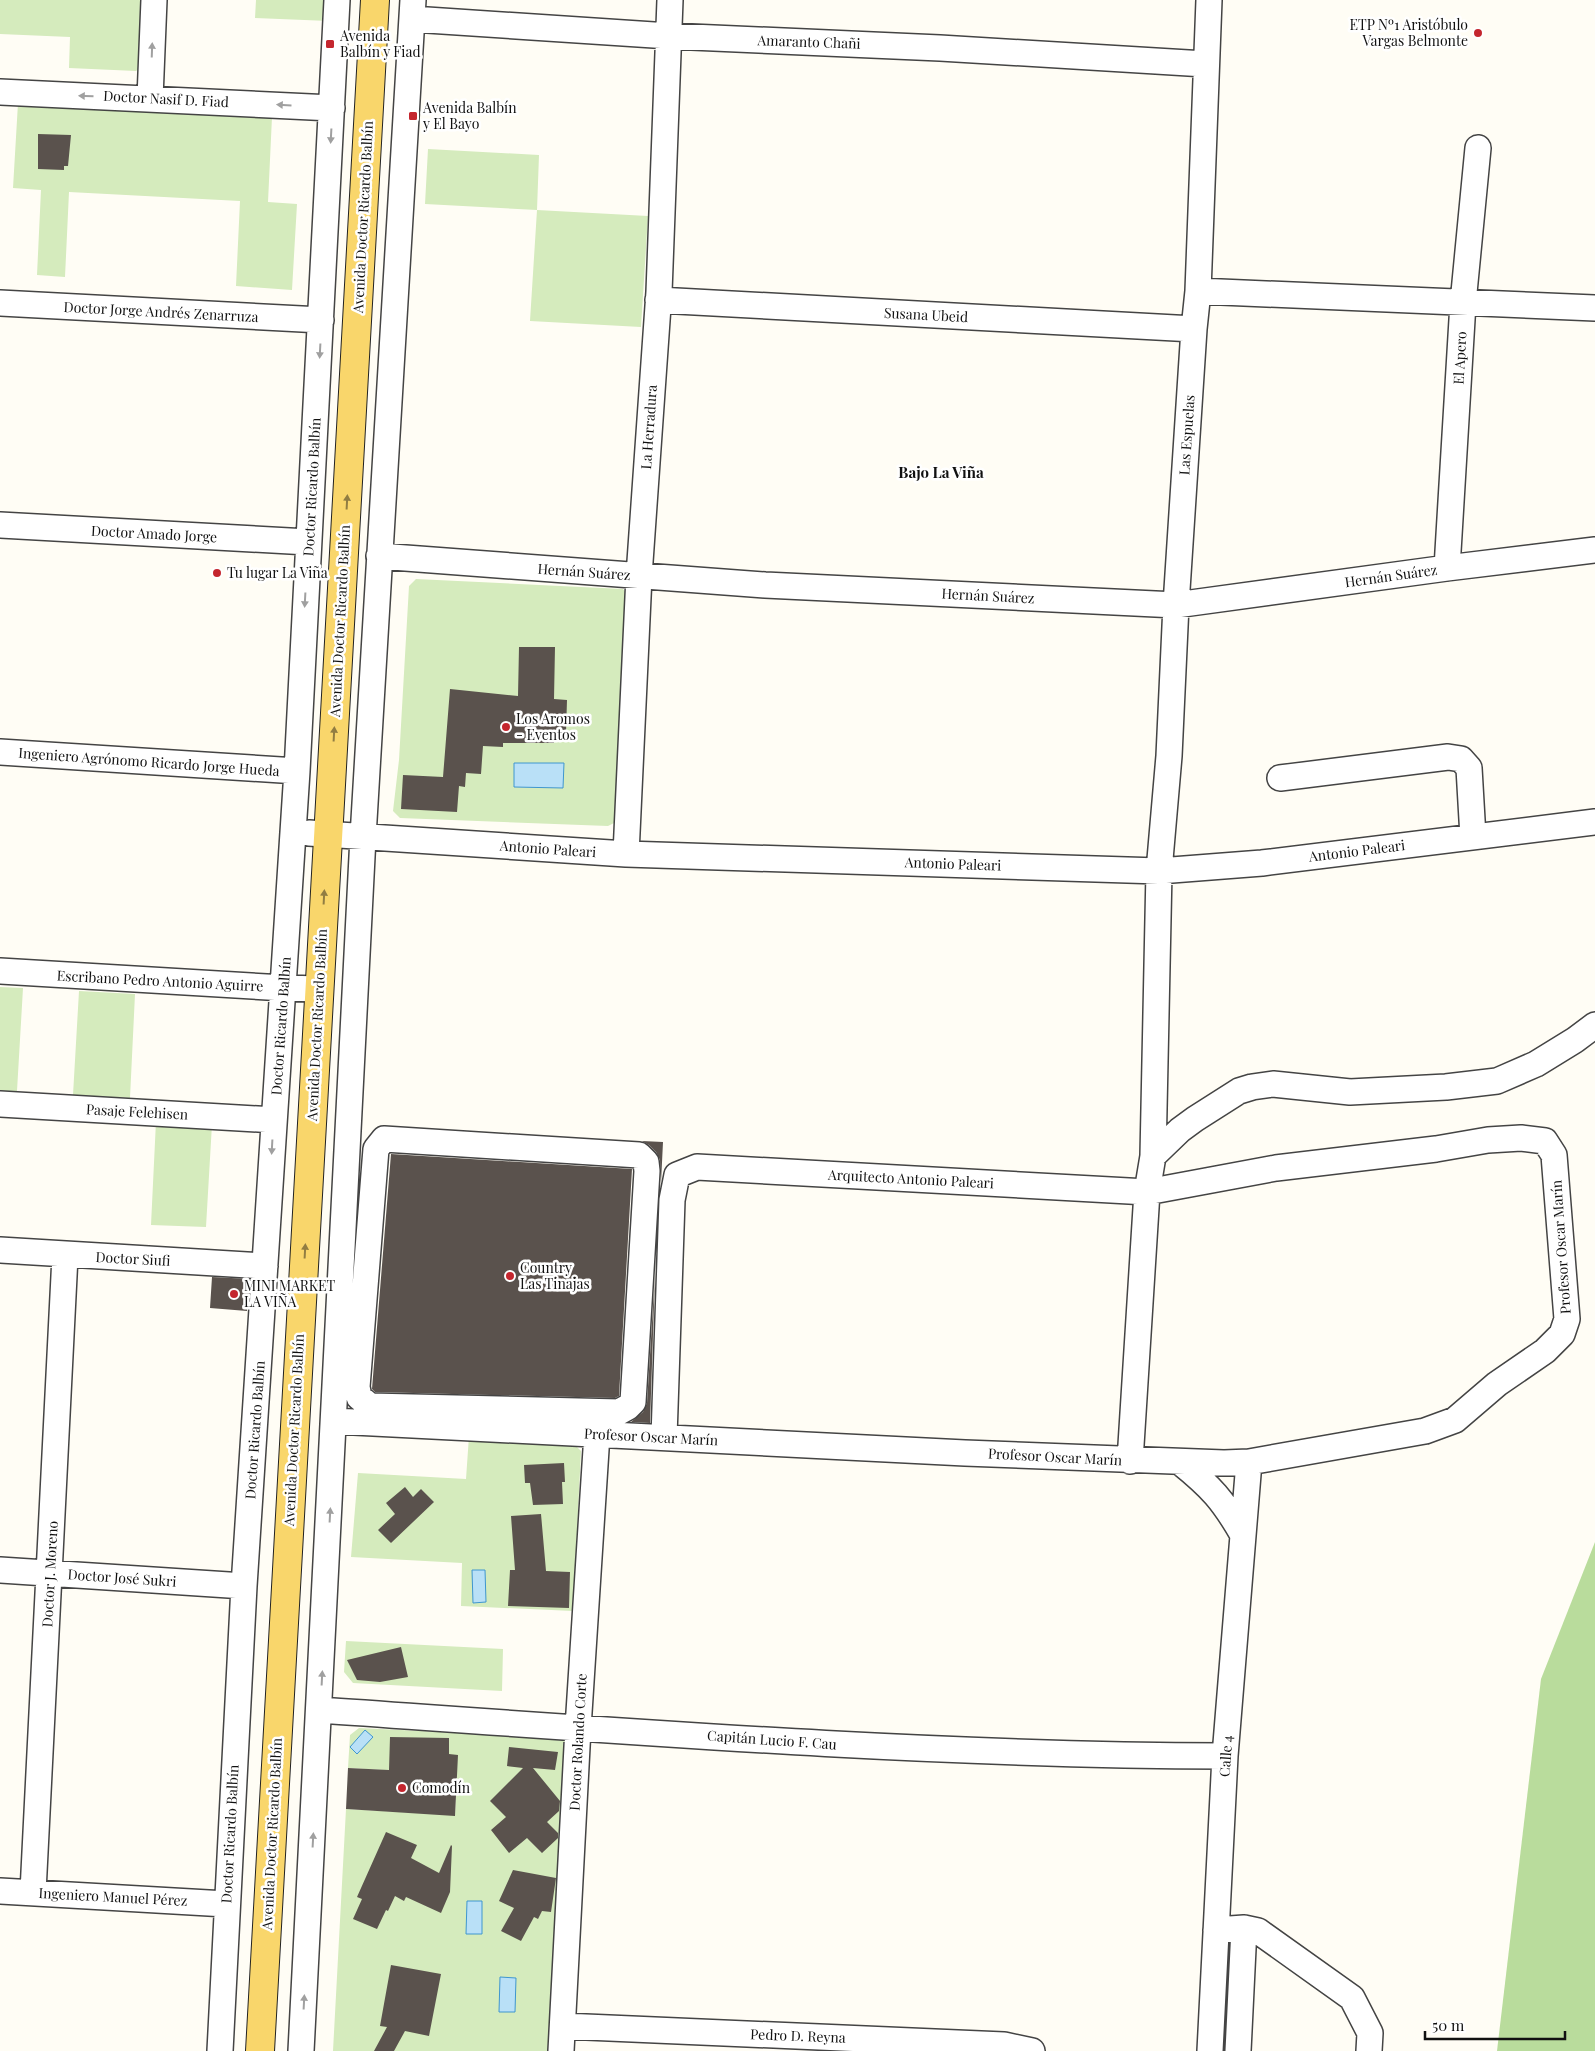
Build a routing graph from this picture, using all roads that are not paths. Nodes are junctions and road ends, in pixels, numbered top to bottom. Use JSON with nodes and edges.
{"nodes":[{"id":1,"x":154,"y":0,"type":"edge"},
{"id":2,"x":337,"y":0,"type":"edge"},
{"id":3,"x":357,"y":0,"type":"edge"},
{"id":4,"x":375,"y":0,"type":"edge"},
{"id":5,"x":670,"y":0,"type":"edge"},
{"id":6,"x":1209,"y":0,"type":"edge"},
{"id":7,"x":413,"y":9,"type":"edge"},
{"id":8,"x":669,"y":36,"type":"junction"},
{"id":9,"x":1205,"y":64,"type":"junction"},
{"id":10,"x":0,"y":92,"type":"edge"},
{"id":11,"x":150,"y":98,"type":"junction"},
{"id":12,"x":332,"y":108,"type":"junction"},
{"id":13,"x":1478,"y":148,"type":"dead end"},
{"id":14,"x":1198,"y":291,"type":"junction"},
{"id":15,"x":658,"y":300,"type":"junction"},
{"id":16,"x":0,"y":303,"type":"edge"},
{"id":17,"x":1463,"y":303,"type":"junction"},
{"id":18,"x":1595,"y":308,"type":"edge"},
{"id":19,"x":322,"y":320,"type":"junction"},
{"id":20,"x":1194,"y":329,"type":"junction"},
{"id":21,"x":0,"y":525,"type":"edge"},
{"id":22,"x":308,"y":542,"type":"junction"},
{"id":23,"x":1595,"y":550,"type":"edge"},
{"id":24,"x":379,"y":556,"type":"junction"},
{"id":25,"x":1447,"y":568,"type":"junction"},
{"id":26,"x":639,"y":576,"type":"junction"},
{"id":27,"x":1176,"y":605,"type":"junction"},
{"id":28,"x":0,"y":752,"type":"edge"},
{"id":29,"x":297,"y":771,"type":"junction"},
{"id":30,"x":1280,"y":778,"type":"dead end"},
{"id":31,"x":1595,"y":822,"type":"edge"},
{"id":32,"x":318,"y":834,"type":"junction"},
{"id":33,"x":364,"y":837,"type":"junction"},
{"id":34,"x":1473,"y":838,"type":"junction"},
{"id":35,"x":626,"y":854,"type":"junction"},
{"id":36,"x":1159,"y":870,"type":"junction"},
{"id":37,"x":0,"y":971,"type":"edge"},
{"id":38,"x":301,"y":988,"type":"junction"},
{"id":39,"x":1595,"y":1025,"type":"edge"},
{"id":40,"x":0,"y":1104,"type":"edge"},
{"id":41,"x":274,"y":1120,"type":"junction"},
{"id":42,"x":1554,"y":1155,"type":"joint"},
{"id":43,"x":1153,"y":1156,"type":"junction"},
{"id":44,"x":1148,"y":1192,"type":"junction"},
{"id":45,"x":0,"y":1250,"type":"edge"},
{"id":46,"x":65,"y":1256,"type":"junction"},
{"id":47,"x":265,"y":1266,"type":"junction"},
{"id":48,"x":342,"y":1268,"type":"junction"},
{"id":49,"x":366,"y":1271,"type":"junction"},
{"id":50,"x":334,"y":1421,"type":"junction"},
{"id":51,"x":597,"y":1434,"type":"junction"},
{"id":52,"x":664,"y":1437,"type":"junction"},
{"id":53,"x":1130,"y":1461,"type":"junction"},
{"id":54,"x":1180,"y":1462,"type":"junction"},
{"id":55,"x":1249,"y":1462,"type":"junction"},
{"id":56,"x":1243,"y":1534,"type":"junction"},
{"id":57,"x":0,"y":1570,"type":"edge"},
{"id":58,"x":50,"y":1573,"type":"junction"},
{"id":59,"x":244,"y":1586,"type":"junction"},
{"id":60,"x":320,"y":1710,"type":"junction"},
{"id":61,"x":578,"y":1728,"type":"junction"},
{"id":62,"x":1225,"y":1756,"type":"junction"},
{"id":63,"x":0,"y":1891,"type":"edge"},
{"id":64,"x":33,"y":1892,"type":"junction"},
{"id":65,"x":226,"y":1904,"type":"junction"},
{"id":66,"x":1244,"y":1928,"type":"junction"},
{"id":67,"x":1216,"y":1930,"type":"junction"},
{"id":68,"x":563,"y":2026,"type":"junction"},
{"id":69,"x":220,"y":2051,"type":"edge"},
{"id":70,"x":244,"y":2051,"type":"edge"},
{"id":71,"x":260,"y":2051,"type":"edge"},
{"id":72,"x":301,"y":2051,"type":"edge"},
{"id":73,"x":561,"y":2051,"type":"edge"},
{"id":74,"x":1032,"y":2051,"type":"edge"},
{"id":75,"x":1210,"y":2051,"type":"edge"},
{"id":76,"x":1238,"y":2051,"type":"edge"},
{"id":77,"x":1369,"y":2051,"type":"edge"}],
"edges":[{"from":11,"to":1,"type":"street","one_way":true},
{"from":2,"to":12,"type":"street","name":"Doctor Ricardo Balbín"},
{"from":3,"to":32,"type":"main road","name":"Avenida Doctor Ricardo Balbín"},
{"from":32,"to":4,"type":"main road","name":"Avenida Doctor Ricardo Balbín","one_way":true},
{"from":5,"to":8,"type":"street","name":"La Herradura"},
{"from":6,"to":9,"type":"street","name":"Las Espuelas"},
{"from":7,"to":8,"type":"street","name":"Amaranto Chañi"},
{"from":7,"to":24,"type":"street"},
{"from":8,"to":9,"type":"street","name":"Amaranto Chañi"},
{"from":8,"to":15,"type":"street","name":"La Herradura"},
{"from":9,"to":14,"type":"street","name":"Las Espuelas"},
{"from":11,"to":10,"type":"street","name":"Doctor Nasif D. Fiad","one_way":true},
{"from":12,"to":11,"type":"street","name":"Doctor Nasif D. Fiad","one_way":true},
{"from":12,"to":19,"type":"street","name":"Doctor Ricardo Balbín","one_way":true},
{"from":13,"to":17,"type":"street","name":"El Apero"},
{"from":14,"to":17,"type":"street"},
{"from":14,"to":20,"type":"street","name":"Las Espuelas"},
{"from":15,"to":20,"type":"street","name":"Susana Ubeid"},
{"from":15,"to":26,"type":"street","name":"La Herradura"},
{"from":16,"to":19,"type":"street","name":"Doctor Jorge Andrés Zenarruza"},
{"from":17,"to":18,"type":"street"},
{"from":17,"to":25,"type":"street","name":"El Apero"},
{"from":19,"to":22,"type":"street","name":"Doctor Ricardo Balbín","one_way":true},
{"from":20,"to":27,"type":"street","name":"Las Espuelas"},
{"from":21,"to":22,"type":"street","name":"Doctor Amado Jorge"},
{"from":22,"to":29,"type":"street","name":"Doctor Ricardo Balbín","one_way":true},
{"from":23,"to":25,"type":"street","name":"Hernán Suárez"},
{"from":24,"to":26,"type":"street","name":"Hernán Suárez"},
{"from":24,"to":33,"type":"street"},
{"from":25,"to":27,"type":"street","name":"Hernán Suárez"},
{"from":26,"to":27,"type":"street","name":"Hernán Suárez"},
{"from":26,"to":35,"type":"street","name":"La Herradura"},
{"from":27,"to":36,"type":"street","name":"Las Espuelas"},
{"from":28,"to":29,"type":"street","name":"Ingeniero Agrónomo Ricardo Jorge Hueda"},
{"from":29,"to":38,"type":"street","name":"Doctor Ricardo Balbín"},
{"from":30,"to":34,"type":"street"},
{"from":31,"to":34,"type":"street","name":"Antonio Paleari"},
{"from":32,"to":33,"type":"street","name":"Antonio Paleari"},
{"from":32,"to":38,"type":"main road","name":"Avenida Doctor Ricardo Balbín"},
{"from":33,"to":35,"type":"street","name":"Antonio Paleari"},
{"from":33,"to":48,"type":"street"},
{"from":34,"to":36,"type":"street","name":"Antonio Paleari"},
{"from":35,"to":36,"type":"street","name":"Antonio Paleari"},
{"from":36,"to":43,"type":"street","name":"Las Espuelas"},
{"from":37,"to":38,"type":"street","name":"Escribano Pedro Antonio Aguirre"},
{"from":38,"to":41,"type":"street","name":"Doctor Ricardo Balbín"},
{"from":38,"to":70,"type":"main road","name":"Avenida Doctor Ricardo Balbín"},
{"from":71,"to":38,"type":"main road","name":"Avenida Doctor Ricardo Balbín","one_way":true},
{"from":39,"to":43,"type":"street"},
{"from":40,"to":41,"type":"street","name":"Pasaje Felehisen"},
{"from":41,"to":47,"type":"street","name":"Doctor Ricardo Balbín","one_way":true},
{"from":42,"to":44,"type":"street","name":"Arquitecto Antonio Paleari"},
{"from":42,"to":55,"type":"street","name":"Profesor Oscar Marín"},
{"from":43,"to":44,"type":"street","name":"Las Espuelas"},
{"from":44,"to":52,"type":"street","name":"Arquitecto Antonio Paleari"},
{"from":44,"to":53,"type":"street","name":"Las Espuelas"},
{"from":45,"to":46,"type":"street","name":"Doctor Siufi"},
{"from":46,"to":47,"type":"street","name":"Doctor Siufi"},
{"from":46,"to":58,"type":"street","name":"Doctor J. Moreno"},
{"from":47,"to":59,"type":"street","name":"Doctor Ricardo Balbín"},
{"from":48,"to":49,"type":"street"},
{"from":48,"to":50,"type":"street"},
{"from":49,"to":49,"type":"street"},
{"from":50,"to":51,"type":"street","name":"Profesor Oscar Marín"},
{"from":60,"to":50,"type":"street","one_way":true},
{"from":51,"to":52,"type":"street","name":"Profesor Oscar Marín"},
{"from":51,"to":61,"type":"street","name":"Doctor Rolando Corte"},
{"from":52,"to":53,"type":"street","name":"Profesor Oscar Marín"},
{"from":53,"to":54,"type":"street","name":"Profesor Oscar Marín"},
{"from":54,"to":55,"type":"street","name":"Profesor Oscar Marín"},
{"from":54,"to":56,"type":"street"},
{"from":55,"to":56,"type":"street","name":"Calle 4"},
{"from":56,"to":62,"type":"street","name":"Calle 4"},
{"from":57,"to":58,"type":"street","name":"Doctor José Sukri"},
{"from":58,"to":59,"type":"street","name":"Doctor José Sukri"},
{"from":58,"to":64,"type":"street","name":"Doctor J. Moreno"},
{"from":59,"to":65,"type":"street","name":"Doctor Ricardo Balbín"},
{"from":60,"to":61,"type":"street","name":"Capitán Lucio F. Cau"},
{"from":72,"to":60,"type":"street","one_way":true},
{"from":61,"to":62,"type":"street","name":"Capitán Lucio F. Cau"},
{"from":61,"to":68,"type":"street","name":"Doctor Rolando Corte"},
{"from":62,"to":67,"type":"street","name":"Calle 4"},
{"from":63,"to":64,"type":"street","name":"Ingeniero Manuel Pérez"},
{"from":64,"to":65,"type":"street","name":"Ingeniero Manuel Pérez"},
{"from":65,"to":69,"type":"street","name":"Doctor Ricardo Balbín"},
{"from":66,"to":67,"type":"street"},
{"from":66,"to":76,"type":"street"},
{"from":66,"to":77,"type":"street"},
{"from":67,"to":75,"type":"street","name":"Calle 4"},
{"from":68,"to":73,"type":"street","name":"Doctor Rolando Corte"},
{"from":68,"to":74,"type":"street","name":"Pedro D. Reyna"}]}
